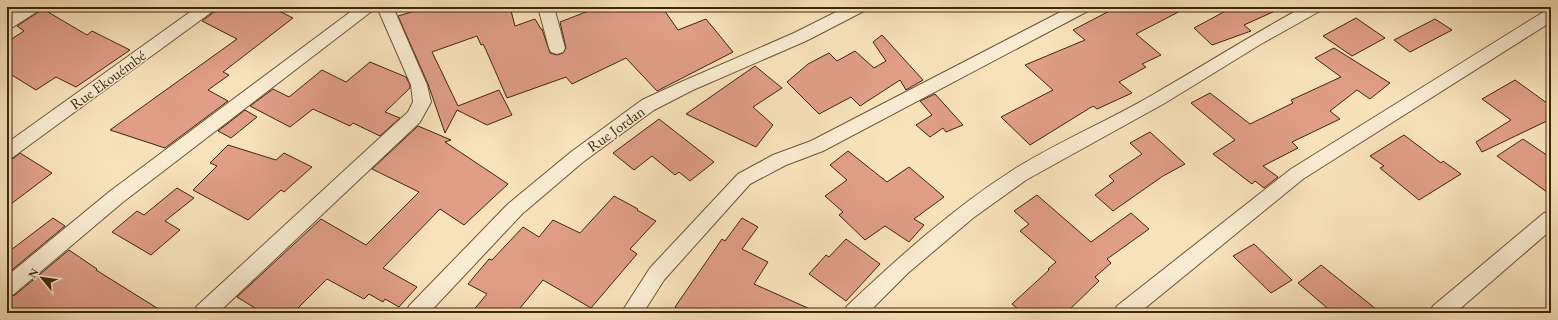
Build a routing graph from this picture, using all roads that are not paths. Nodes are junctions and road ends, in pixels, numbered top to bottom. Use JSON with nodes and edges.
{"nodes":[{"id":1,"x":32,"y":7,"type":"edge"},
{"id":2,"x":208,"y":7,"type":"edge"},
{"id":3,"x":367,"y":7,"type":"edge"},
{"id":4,"x":385,"y":7,"type":"edge"},
{"id":5,"x":546,"y":7,"type":"edge"},
{"id":6,"x":859,"y":7,"type":"edge"},
{"id":7,"x":1083,"y":7,"type":"edge"},
{"id":8,"x":1315,"y":7,"type":"edge"},
{"id":9,"x":1547,"y":14,"type":"edge"},
{"id":10,"x":7,"y":23,"type":"edge"},
{"id":11,"x":557,"y":48,"type":"dead end"},
{"id":12,"x":7,"y":152,"type":"edge"},
{"id":13,"x":1551,"y":219,"type":"edge"},
{"id":14,"x":7,"y":288,"type":"edge"},
{"id":15,"x":204,"y":313,"type":"edge"},
{"id":16,"x":416,"y":313,"type":"edge"},
{"id":17,"x":631,"y":313,"type":"edge"},
{"id":18,"x":854,"y":313,"type":"edge"},
{"id":19,"x":1124,"y":313,"type":"edge"},
{"id":20,"x":1440,"y":313,"type":"edge"}],
"edges":[{"from":1,"to":10,"type":"street"},
{"from":2,"to":12,"type":"street","name":"Rue Ekouémbé"},
{"from":3,"to":14,"type":"street"},
{"from":4,"to":15,"type":"street"},
{"from":5,"to":11,"type":"street"},
{"from":6,"to":16,"type":"street","name":"Rue Jordan"},
{"from":7,"to":17,"type":"street"},
{"from":8,"to":18,"type":"street"},
{"from":9,"to":19,"type":"street"},
{"from":13,"to":20,"type":"street"}]}
